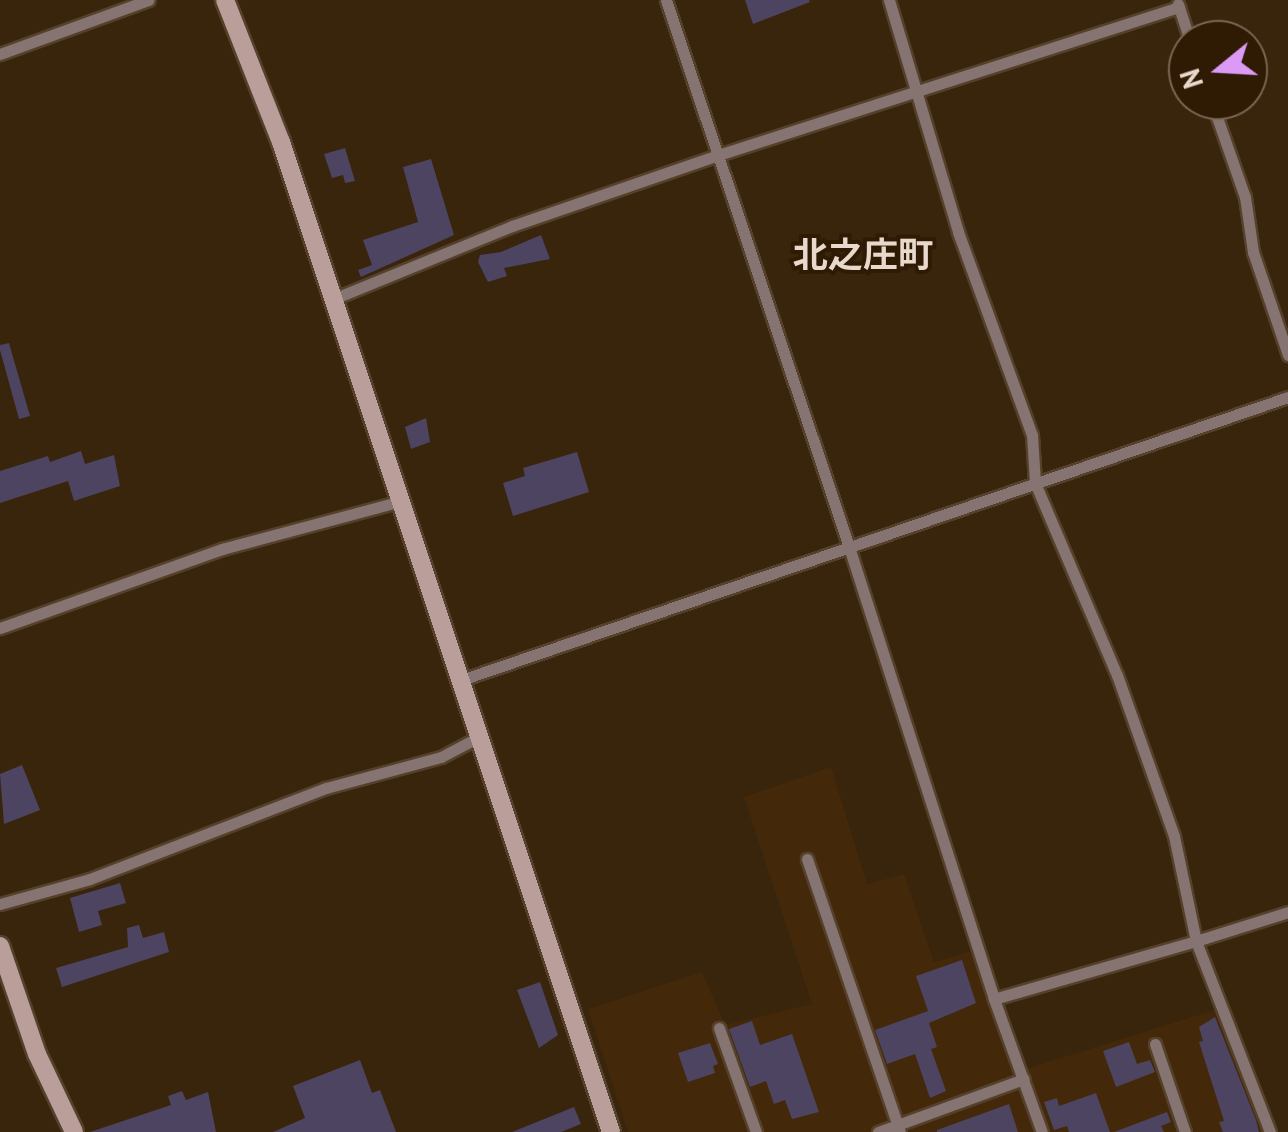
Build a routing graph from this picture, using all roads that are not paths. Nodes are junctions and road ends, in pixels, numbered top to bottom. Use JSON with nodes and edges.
{"nodes":[{"id":1,"x":148,"y":0,"type":"edge"},
{"id":2,"x":225,"y":0,"type":"edge"},
{"id":3,"x":666,"y":0,"type":"edge"},
{"id":4,"x":889,"y":0,"type":"edge"},
{"id":5,"x":1178,"y":3,"type":"edge"},
{"id":6,"x":0,"y":54,"type":"edge"},
{"id":7,"x":915,"y":92,"type":"junction"},
{"id":8,"x":1218,"y":120,"type":"edge"},
{"id":9,"x":718,"y":155,"type":"junction"},
{"id":10,"x":333,"y":299,"type":"junction"},
{"id":11,"x":1288,"y":355,"type":"edge"},
{"id":12,"x":1288,"y":398,"type":"edge"},
{"id":13,"x":1035,"y":484,"type":"junction"},
{"id":14,"x":401,"y":501,"type":"junction"},
{"id":15,"x":849,"y":547,"type":"junction"},
{"id":16,"x":0,"y":628,"type":"edge"},
{"id":17,"x":461,"y":680,"type":"junction"},
{"id":18,"x":479,"y":737,"type":"junction"},
{"id":19,"x":807,"y":859,"type":"dead end"},
{"id":20,"x":0,"y":904,"type":"edge"},
{"id":21,"x":1288,"y":912,"type":"edge"},
{"id":22,"x":1196,"y":941,"type":"junction"},
{"id":23,"x":0,"y":946,"type":"edge"},
{"id":24,"x":994,"y":999,"type":"junction"},
{"id":25,"x":719,"y":1028,"type":"dead end"},
{"id":26,"x":1155,"y":1044,"type":"dead end"},
{"id":27,"x":1024,"y":1079,"type":"junction"},
{"id":28,"x":899,"y":1129,"type":"edge"},
{"id":29,"x":74,"y":1132,"type":"edge"},
{"id":30,"x":611,"y":1132,"type":"edge"},
{"id":31,"x":756,"y":1132,"type":"edge"},
{"id":32,"x":878,"y":1132,"type":"edge"},
{"id":33,"x":1042,"y":1132,"type":"edge"},
{"id":34,"x":1185,"y":1132,"type":"edge"},
{"id":35,"x":1270,"y":1132,"type":"edge"}],
"edges":[{"from":1,"to":6,"type":"street"},
{"from":2,"to":10,"type":"street"},
{"from":3,"to":9,"type":"street"},
{"from":4,"to":7,"type":"street"},
{"from":5,"to":7,"type":"street"},
{"from":7,"to":9,"type":"street"},
{"from":7,"to":13,"type":"street"},
{"from":8,"to":11,"type":"street"},
{"from":9,"to":10,"type":"street"},
{"from":9,"to":15,"type":"street"},
{"from":10,"to":14,"type":"street"},
{"from":12,"to":13,"type":"street"},
{"from":13,"to":15,"type":"street"},
{"from":13,"to":22,"type":"street"},
{"from":14,"to":16,"type":"street"},
{"from":14,"to":17,"type":"street"},
{"from":15,"to":17,"type":"street"},
{"from":15,"to":24,"type":"street"},
{"from":17,"to":18,"type":"street"},
{"from":18,"to":20,"type":"street"},
{"from":18,"to":30,"type":"street"},
{"from":19,"to":28,"type":"street"},
{"from":21,"to":22,"type":"street"},
{"from":22,"to":24,"type":"street"},
{"from":22,"to":35,"type":"street"},
{"from":23,"to":29,"type":"street"},
{"from":24,"to":27,"type":"street"},
{"from":25,"to":31,"type":"street"},
{"from":26,"to":34,"type":"street"},
{"from":27,"to":28,"type":"street"},
{"from":27,"to":33,"type":"street"},
{"from":28,"to":32,"type":"street"}]}
